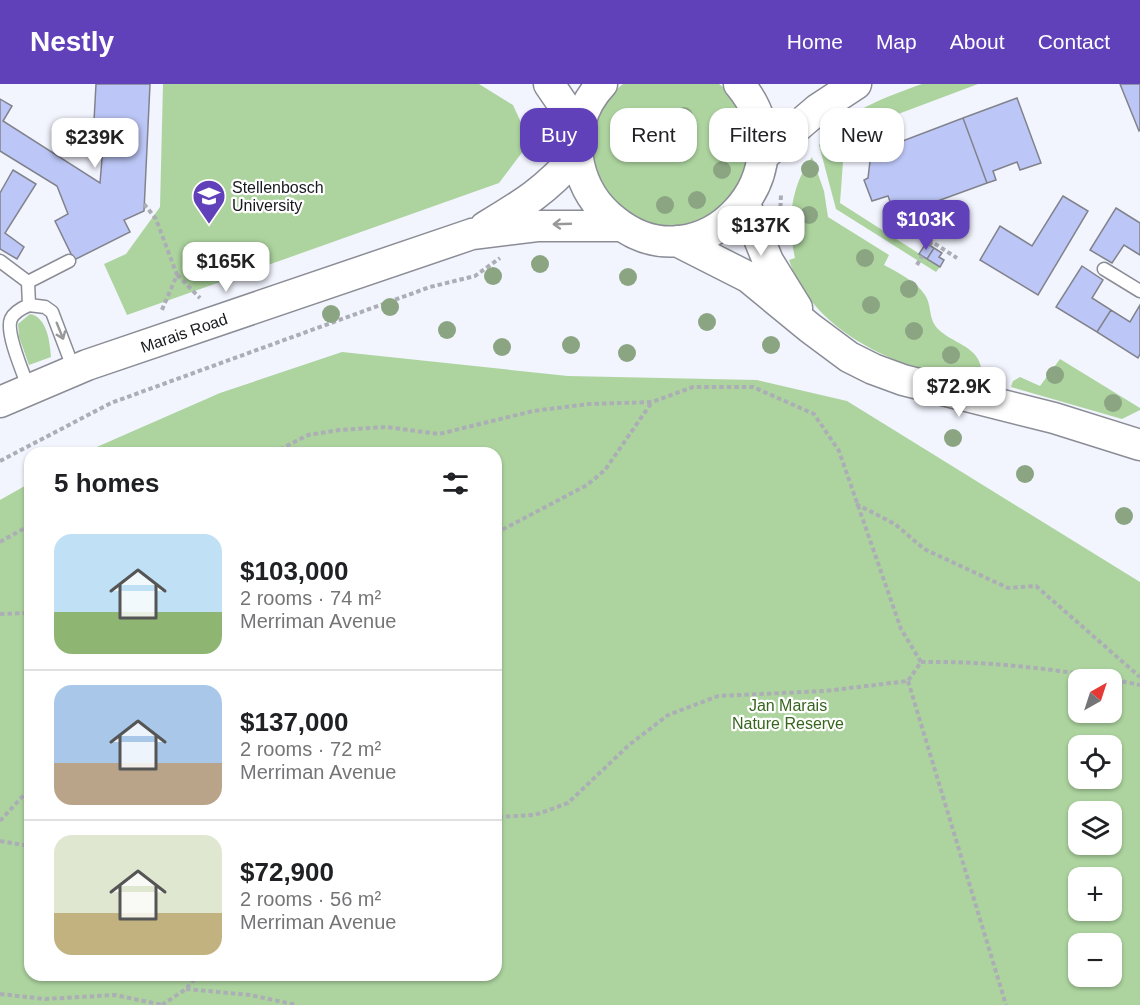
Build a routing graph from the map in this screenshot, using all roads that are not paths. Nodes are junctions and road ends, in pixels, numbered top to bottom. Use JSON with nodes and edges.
{"nodes":[{"id":1,"x":549,"y":84,"type":"edge"},
{"id":2,"x":602,"y":84,"type":"edge"},
{"id":3,"x":739,"y":84,"type":"edge"},
{"id":4,"x":856,"y":84,"type":"edge"},
{"id":5,"x":561,"y":108,"type":"edge"},
{"id":6,"x":585,"y":108,"type":"edge"},
{"id":7,"x":755,"y":108,"type":"edge"},
{"id":8,"x":808,"y":118,"type":"edge"},
{"id":9,"x":565,"y":162,"type":"edge"},
{"id":10,"x":580,"y":162,"type":"edge"},
{"id":11,"x":762,"y":162,"type":"edge"},
{"id":12,"x":745,"y":204,"type":"junction"},
{"id":13,"x":621,"y":226,"type":"junction"},
{"id":14,"x":472,"y":234,"type":"junction"},
{"id":15,"x":677,"y":240,"type":"junction"},
{"id":16,"x":0,"y":261,"type":"edge"},
{"id":17,"x":69,"y":261,"type":"dead end"},
{"id":18,"x":1104,"y":269,"type":"dead end"},
{"id":19,"x":28,"y":282,"type":"junction"},
{"id":20,"x":1140,"y":291,"type":"edge"},
{"id":21,"x":29,"y":305,"type":"junction"},
{"id":22,"x":810,"y":328,"type":"junction"},
{"id":23,"x":74,"y":370,"type":"junction"},
{"id":24,"x":29,"y":389,"type":"junction"},
{"id":25,"x":0,"y":402,"type":"edge"},
{"id":26,"x":1138,"y":441,"type":"edge"}],
"edges":[{"from":1,"to":5,"type":"street"},
{"from":2,"to":6,"type":"street","name":"Marais Road"},
{"from":3,"to":7,"type":"street"},
{"from":4,"to":8,"type":"street"},
{"from":9,"to":14,"type":"street","name":"Marais Road"},
{"from":10,"to":13,"type":"street"},
{"from":11,"to":12,"type":"street"},
{"from":12,"to":15,"type":"street"},
{"from":12,"to":22,"type":"street"},
{"from":13,"to":14,"type":"street","name":"Marais Road","one_way":true},
{"from":13,"to":15,"type":"street"},
{"from":14,"to":23,"type":"street","name":"Marais Road"},
{"from":15,"to":22,"type":"street"},
{"from":16,"to":19,"type":"lane"},
{"from":17,"to":19,"type":"lane"},
{"from":18,"to":20,"type":"lane"},
{"from":19,"to":21,"type":"lane"},
{"from":21,"to":23,"type":"lane","one_way":true},
{"from":21,"to":24,"type":"lane"},
{"from":22,"to":26,"type":"street"},
{"from":23,"to":24,"type":"street","name":"Marais Road"},
{"from":24,"to":25,"type":"street","name":"Marais Road"}]}
